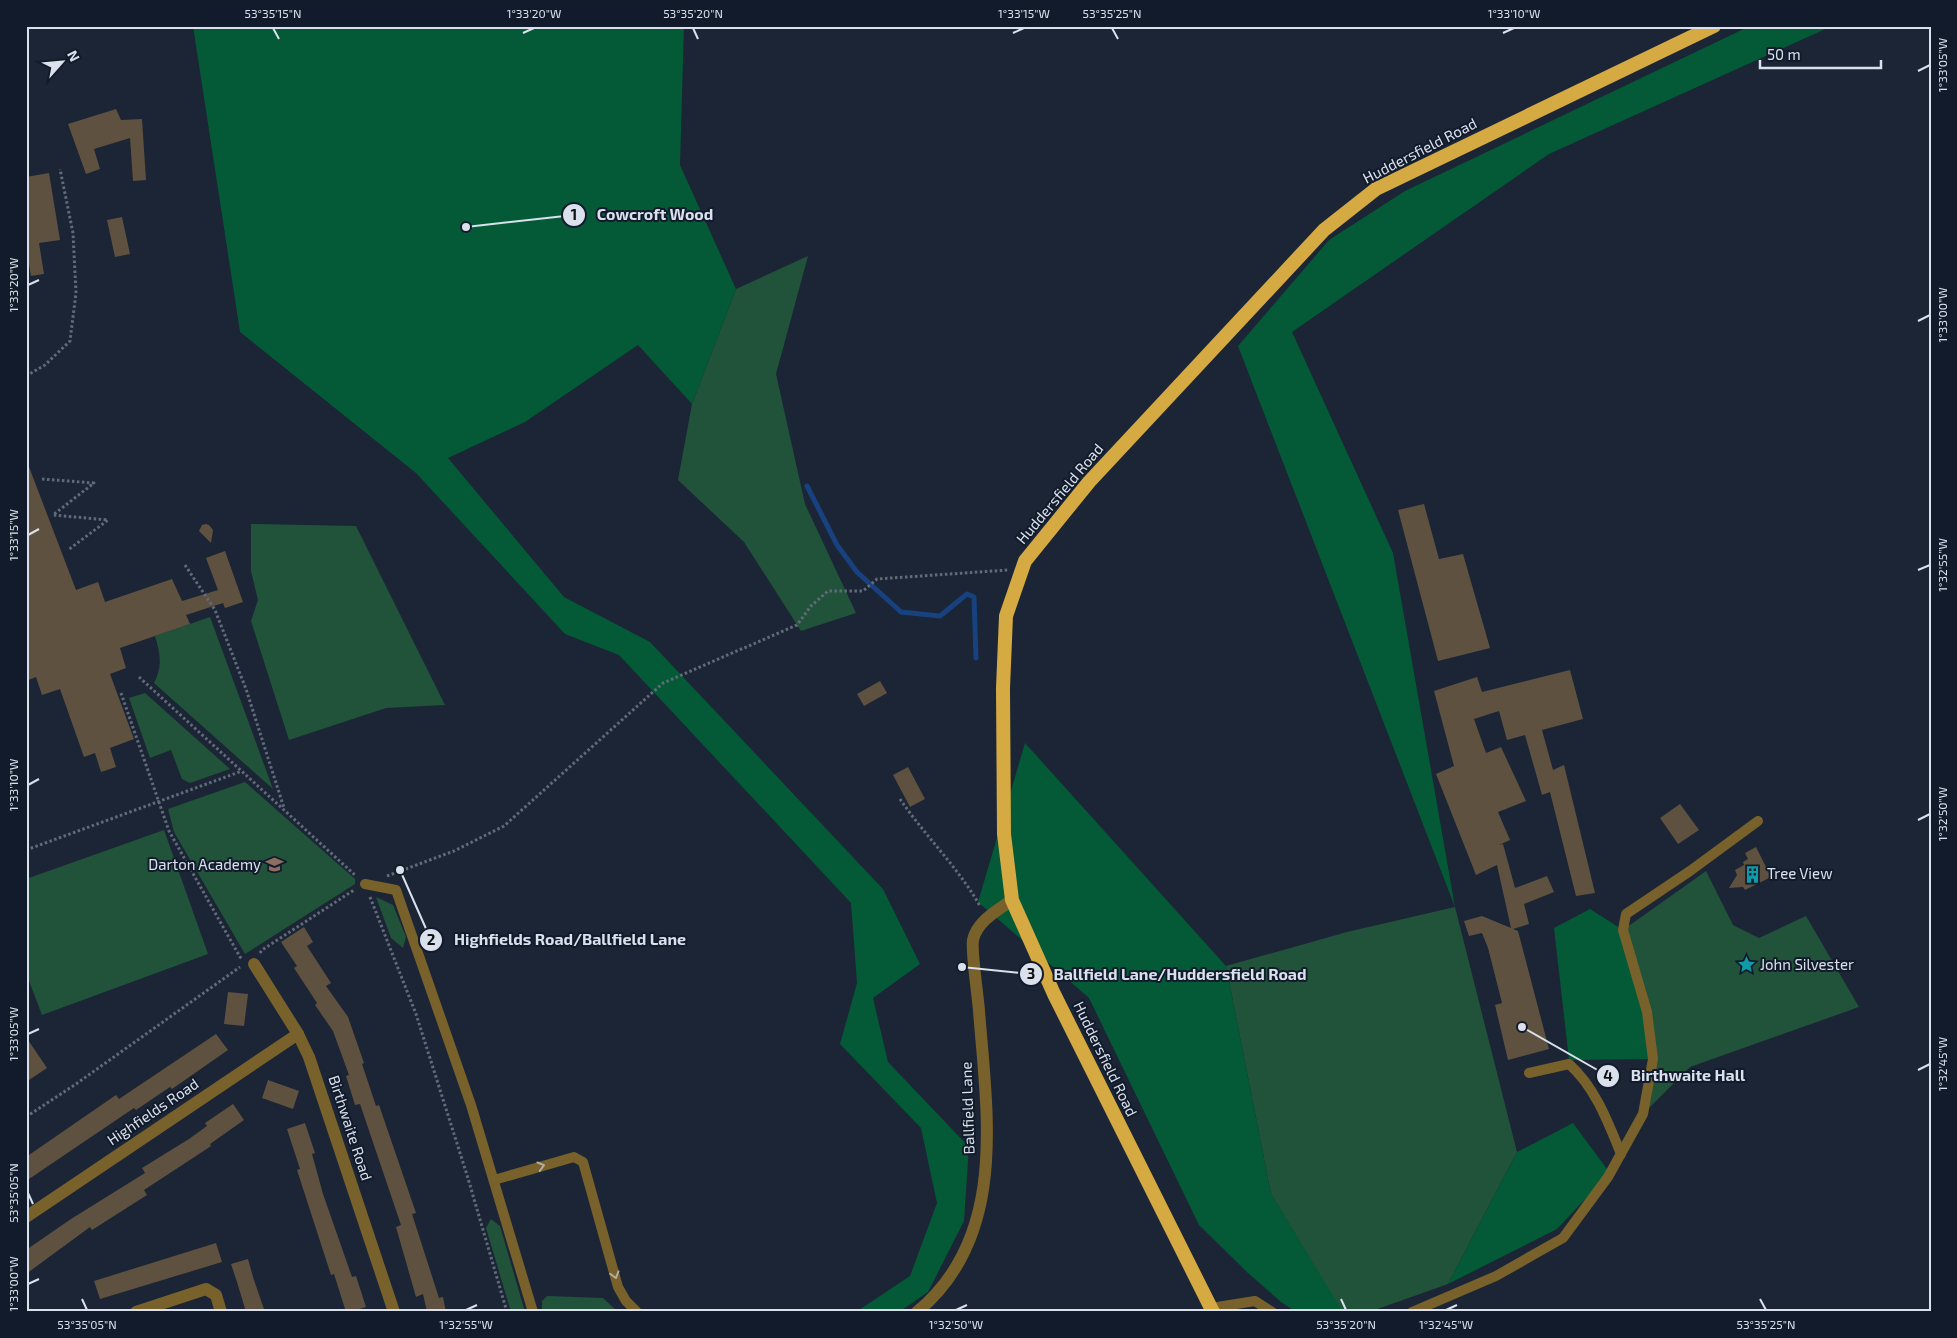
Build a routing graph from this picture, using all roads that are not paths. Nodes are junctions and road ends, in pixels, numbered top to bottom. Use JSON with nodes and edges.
{"nodes":[{"id":1,"x":1714,"y":26,"type":"edge"},
{"id":2,"x":1758,"y":821,"type":"dead end"},
{"id":3,"x":365,"y":884,"type":"road end"},
{"id":4,"x":1012,"y":900,"type":"junction"},
{"id":5,"x":254,"y":964,"type":"road end"},
{"id":6,"x":298,"y":1034,"type":"junction"},
{"id":7,"x":1528,"y":1073,"type":"dead end"},
{"id":8,"x":1621,"y":1154,"type":"junction"},
{"id":9,"x":494,"y":1180,"type":"junction"},
{"id":10,"x":26,"y":1217,"type":"edge"},
{"id":11,"x":1212,"y":1310,"type":"edge"},
{"id":12,"x":136,"y":1312,"type":"edge"},
{"id":13,"x":221,"y":1312,"type":"edge"},
{"id":14,"x":394,"y":1312,"type":"edge"},
{"id":15,"x":533,"y":1312,"type":"edge"},
{"id":16,"x":637,"y":1312,"type":"edge"},
{"id":17,"x":918,"y":1312,"type":"edge"},
{"id":18,"x":1272,"y":1312,"type":"edge"},
{"id":19,"x":1412,"y":1312,"type":"edge"}],
"edges":[{"from":1,"to":4,"type":"highway","name":"Huddersfield Road"},
{"from":2,"to":8,"type":"lane"},
{"from":3,"to":9,"type":"lane"},
{"from":4,"to":11,"type":"highway","name":"Huddersfield Road"},
{"from":4,"to":17,"type":"street","name":"Ballfield Lane"},
{"from":5,"to":6,"type":"street","name":"Birthwaite Road"},
{"from":6,"to":10,"type":"street","name":"Highfields Road"},
{"from":6,"to":14,"type":"street","name":"Birthwaite Road"},
{"from":7,"to":8,"type":"lane"},
{"from":8,"to":19,"type":"lane"},
{"from":9,"to":15,"type":"lane"},
{"from":9,"to":16,"type":"lane","one_way":true},
{"from":11,"to":18,"type":"lane"},
{"from":12,"to":13,"type":"street"}]}
